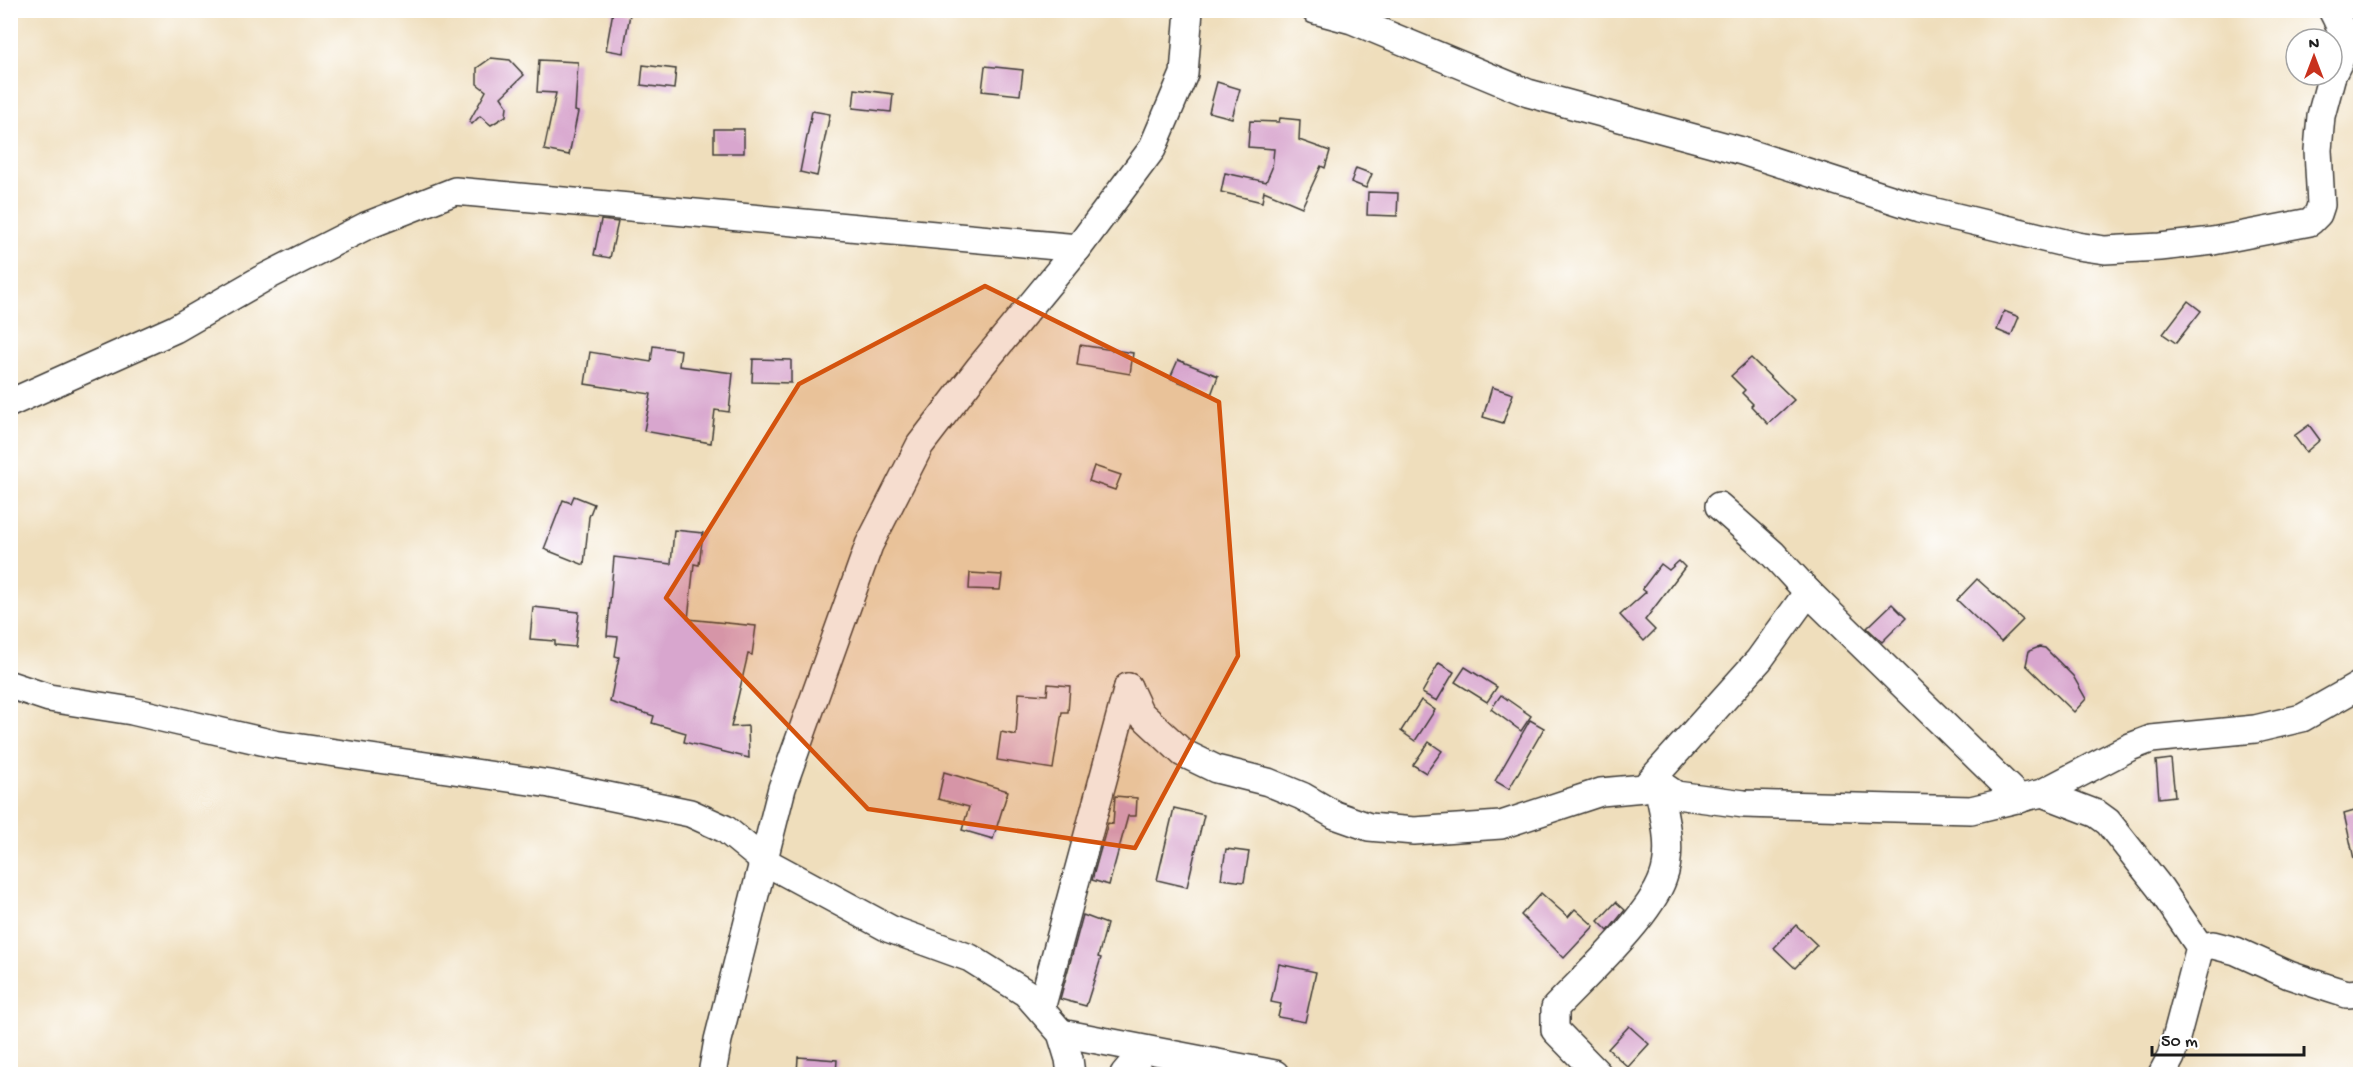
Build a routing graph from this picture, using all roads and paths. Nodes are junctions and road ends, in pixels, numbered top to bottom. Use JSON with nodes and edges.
{"nodes":[{"id":1,"x":1190,"y":10,"type":"edge"},
{"id":2,"x":1315,"y":10,"type":"edge"},
{"id":3,"x":2332,"y":10,"type":"edge"},
{"id":4,"x":2341,"y":27,"type":"edge"},
{"id":5,"x":2344,"y":32,"type":"edge"},
{"id":6,"x":2344,"y":52,"type":"edge"},
{"id":7,"x":2329,"y":87,"type":"edge"},
{"id":8,"x":1078,"y":248,"type":"junction"},
{"id":9,"x":10,"y":403,"type":"edge"},
{"id":10,"x":1719,"y":506,"type":"dead end"},
{"id":11,"x":1808,"y":592,"type":"junction"},
{"id":12,"x":10,"y":685,"type":"edge"},
{"id":13,"x":2361,"y":685,"type":"edge"},
{"id":14,"x":1655,"y":781,"type":"junction"},
{"id":15,"x":2031,"y":796,"type":"junction"},
{"id":16,"x":764,"y":861,"type":"junction"},
{"id":17,"x":2200,"y":947,"type":"junction"},
{"id":18,"x":2361,"y":993,"type":"edge"},
{"id":19,"x":1041,"y":1009,"type":"junction"},
{"id":20,"x":1060,"y":1033,"type":"junction"},
{"id":21,"x":1144,"y":1050,"type":"junction"},
{"id":22,"x":712,"y":1074,"type":"edge"},
{"id":23,"x":1071,"y":1074,"type":"edge"},
{"id":24,"x":1124,"y":1074,"type":"edge"},
{"id":25,"x":1275,"y":1074,"type":"edge"},
{"id":26,"x":1598,"y":1074,"type":"edge"},
{"id":27,"x":2162,"y":1074,"type":"edge"}],
"edges":[{"from":1,"to":8,"type":"street"},
{"from":2,"to":7,"type":"street"},
{"from":3,"to":4,"type":"street"},
{"from":5,"to":6,"type":"street"},
{"from":8,"to":9,"type":"street"},
{"from":8,"to":16,"type":"street"},
{"from":10,"to":11,"type":"street"},
{"from":11,"to":14,"type":"street"},
{"from":11,"to":15,"type":"street"},
{"from":12,"to":16,"type":"street"},
{"from":13,"to":15,"type":"street"},
{"from":14,"to":15,"type":"street"},
{"from":14,"to":19,"type":"street"},
{"from":14,"to":26,"type":"street"},
{"from":15,"to":17,"type":"street"},
{"from":16,"to":19,"type":"street"},
{"from":16,"to":22,"type":"street"},
{"from":17,"to":18,"type":"street"},
{"from":17,"to":27,"type":"street"},
{"from":19,"to":20,"type":"street"},
{"from":20,"to":21,"type":"street"},
{"from":20,"to":23,"type":"street"},
{"from":21,"to":24,"type":"street"},
{"from":21,"to":25,"type":"street"}]}
